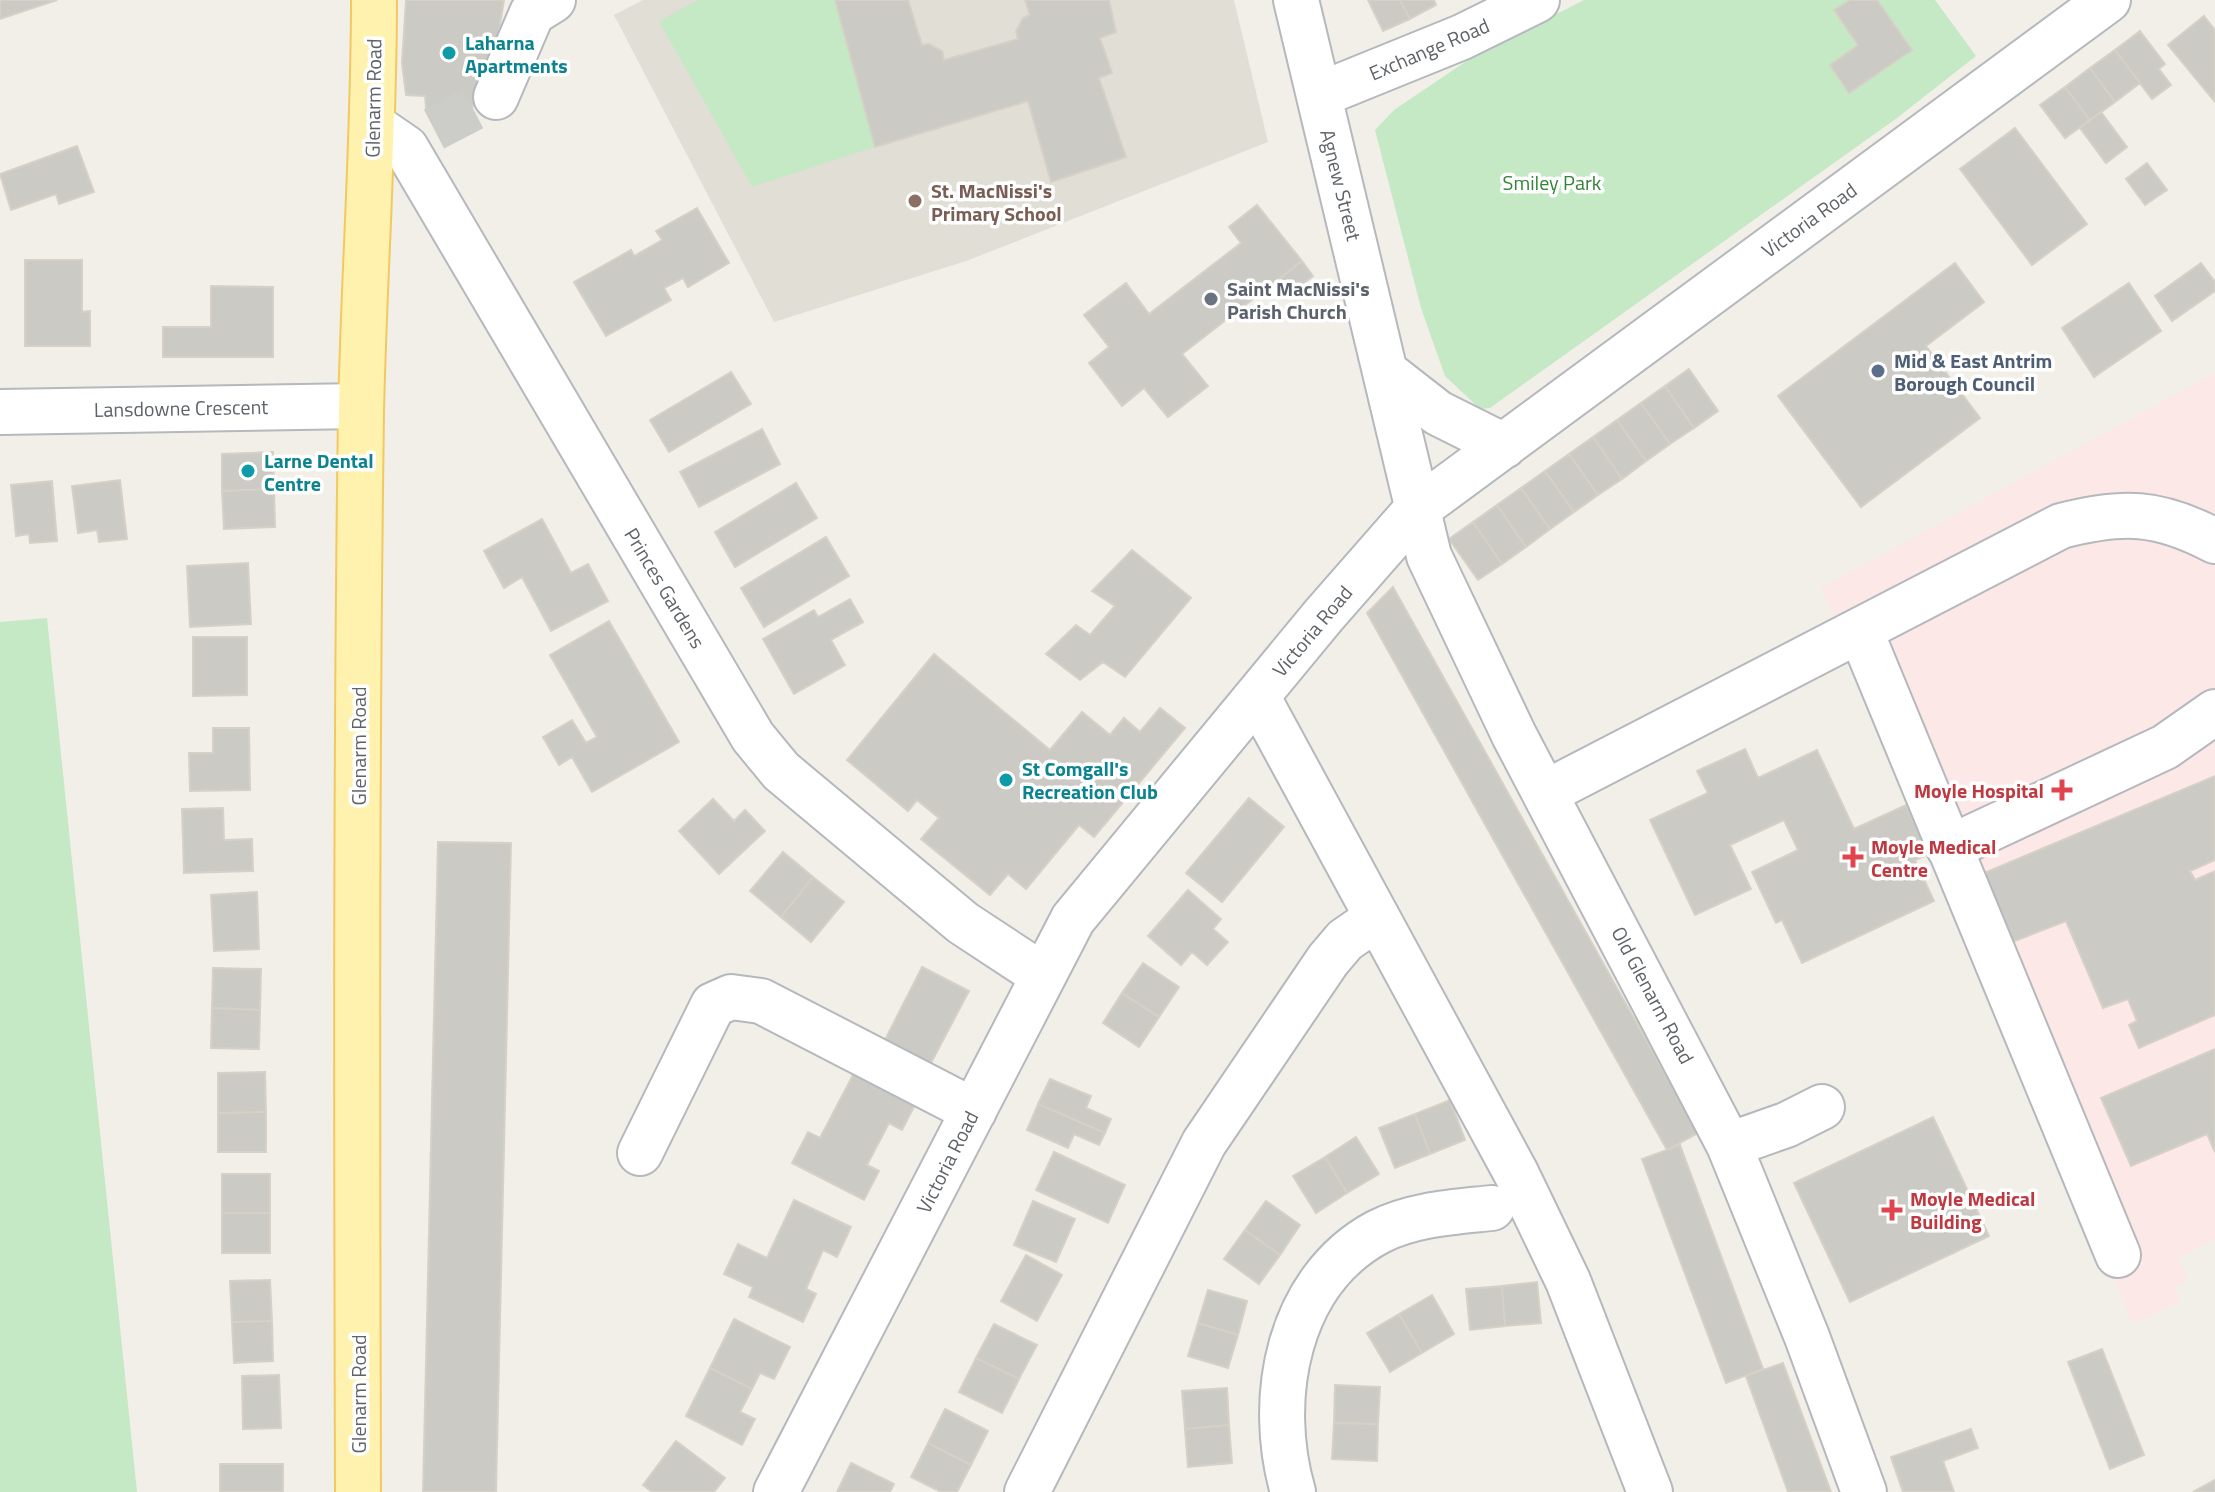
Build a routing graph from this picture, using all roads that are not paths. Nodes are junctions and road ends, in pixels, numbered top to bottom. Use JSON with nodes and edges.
{"nodes":[{"id":1,"x":374,"y":0,"type":"edge"},
{"id":2,"x":553,"y":0,"type":"edge"},
{"id":3,"x":1296,"y":0,"type":"edge"},
{"id":4,"x":1537,"y":0,"type":"edge"},
{"id":5,"x":2108,"y":0,"type":"edge"},
{"id":6,"x":1319,"y":95,"type":"junction"},
{"id":7,"x":496,"y":97,"type":"tunnel mouth"},
{"id":8,"x":405,"y":134,"type":"junction"},
{"id":9,"x":1388,"y":374,"type":"junction"},
{"id":10,"x":361,"y":406,"type":"junction"},
{"id":11,"x":0,"y":412,"type":"edge"},
{"id":12,"x":1504,"y":446,"type":"junction"},
{"id":13,"x":1416,"y":510,"type":"junction"},
{"id":14,"x":2215,"y":541,"type":"edge"},
{"id":15,"x":1860,"y":630,"type":"junction"},
{"id":16,"x":1257,"y":696,"type":"junction"},
{"id":17,"x":2215,"y":712,"type":"edge"},
{"id":18,"x":1545,"y":793,"type":"junction"},
{"id":19,"x":1949,"y":848,"type":"junction"},
{"id":20,"x":1377,"y":918,"type":"junction"},
{"id":21,"x":1042,"y":975,"type":"junction"},
{"id":22,"x":1822,"y":1107,"type":"dead end"},
{"id":23,"x":974,"y":1111,"type":"junction"},
{"id":24,"x":1729,"y":1145,"type":"junction"},
{"id":25,"x":640,"y":1153,"type":"dead end"},
{"id":26,"x":1492,"y":1208,"type":"dead end"},
{"id":27,"x":2118,"y":1255,"type":"dead end"},
{"id":28,"x":358,"y":1492,"type":"edge"},
{"id":29,"x":776,"y":1492,"type":"edge"},
{"id":30,"x":1027,"y":1492,"type":"edge"},
{"id":31,"x":1293,"y":1492,"type":"edge"},
{"id":32,"x":1650,"y":1492,"type":"edge"},
{"id":33,"x":1864,"y":1492,"type":"edge"}],
"edges":[{"from":1,"to":8,"type":"main road","name":"Glenarm Road"},
{"from":2,"to":7,"type":"street"},
{"from":3,"to":6,"type":"street","name":"Agnew Street"},
{"from":4,"to":6,"type":"street","name":"Exchange Road"},
{"from":5,"to":12,"type":"street","name":"Victoria Road"},
{"from":6,"to":9,"type":"street","name":"Agnew Street"},
{"from":8,"to":10,"type":"main road","name":"Glenarm Road"},
{"from":8,"to":21,"type":"street","name":"Princes Gardens"},
{"from":9,"to":12,"type":"street"},
{"from":9,"to":13,"type":"street","name":"Agnew Street"},
{"from":10,"to":11,"type":"street","name":"Lansdowne Crescent"},
{"from":10,"to":28,"type":"main road","name":"Glenarm Road"},
{"from":12,"to":13,"type":"street","name":"Victoria Road"},
{"from":13,"to":16,"type":"street","name":"Victoria Road"},
{"from":13,"to":18,"type":"street","name":"Old Glenarm Road"},
{"from":14,"to":15,"type":"street"},
{"from":15,"to":18,"type":"street"},
{"from":15,"to":19,"type":"street"},
{"from":16,"to":20,"type":"street"},
{"from":16,"to":21,"type":"street","name":"Victoria Road"},
{"from":17,"to":19,"type":"street"},
{"from":18,"to":24,"type":"street","name":"Old Glenarm Road"},
{"from":19,"to":27,"type":"street"},
{"from":20,"to":30,"type":"street"},
{"from":20,"to":32,"type":"street"},
{"from":21,"to":23,"type":"street","name":"Victoria Road"},
{"from":22,"to":24,"type":"street"},
{"from":23,"to":25,"type":"street"},
{"from":23,"to":29,"type":"street","name":"Victoria Road"},
{"from":24,"to":33,"type":"street","name":"Old Glenarm Road"},
{"from":26,"to":31,"type":"street"}]}
